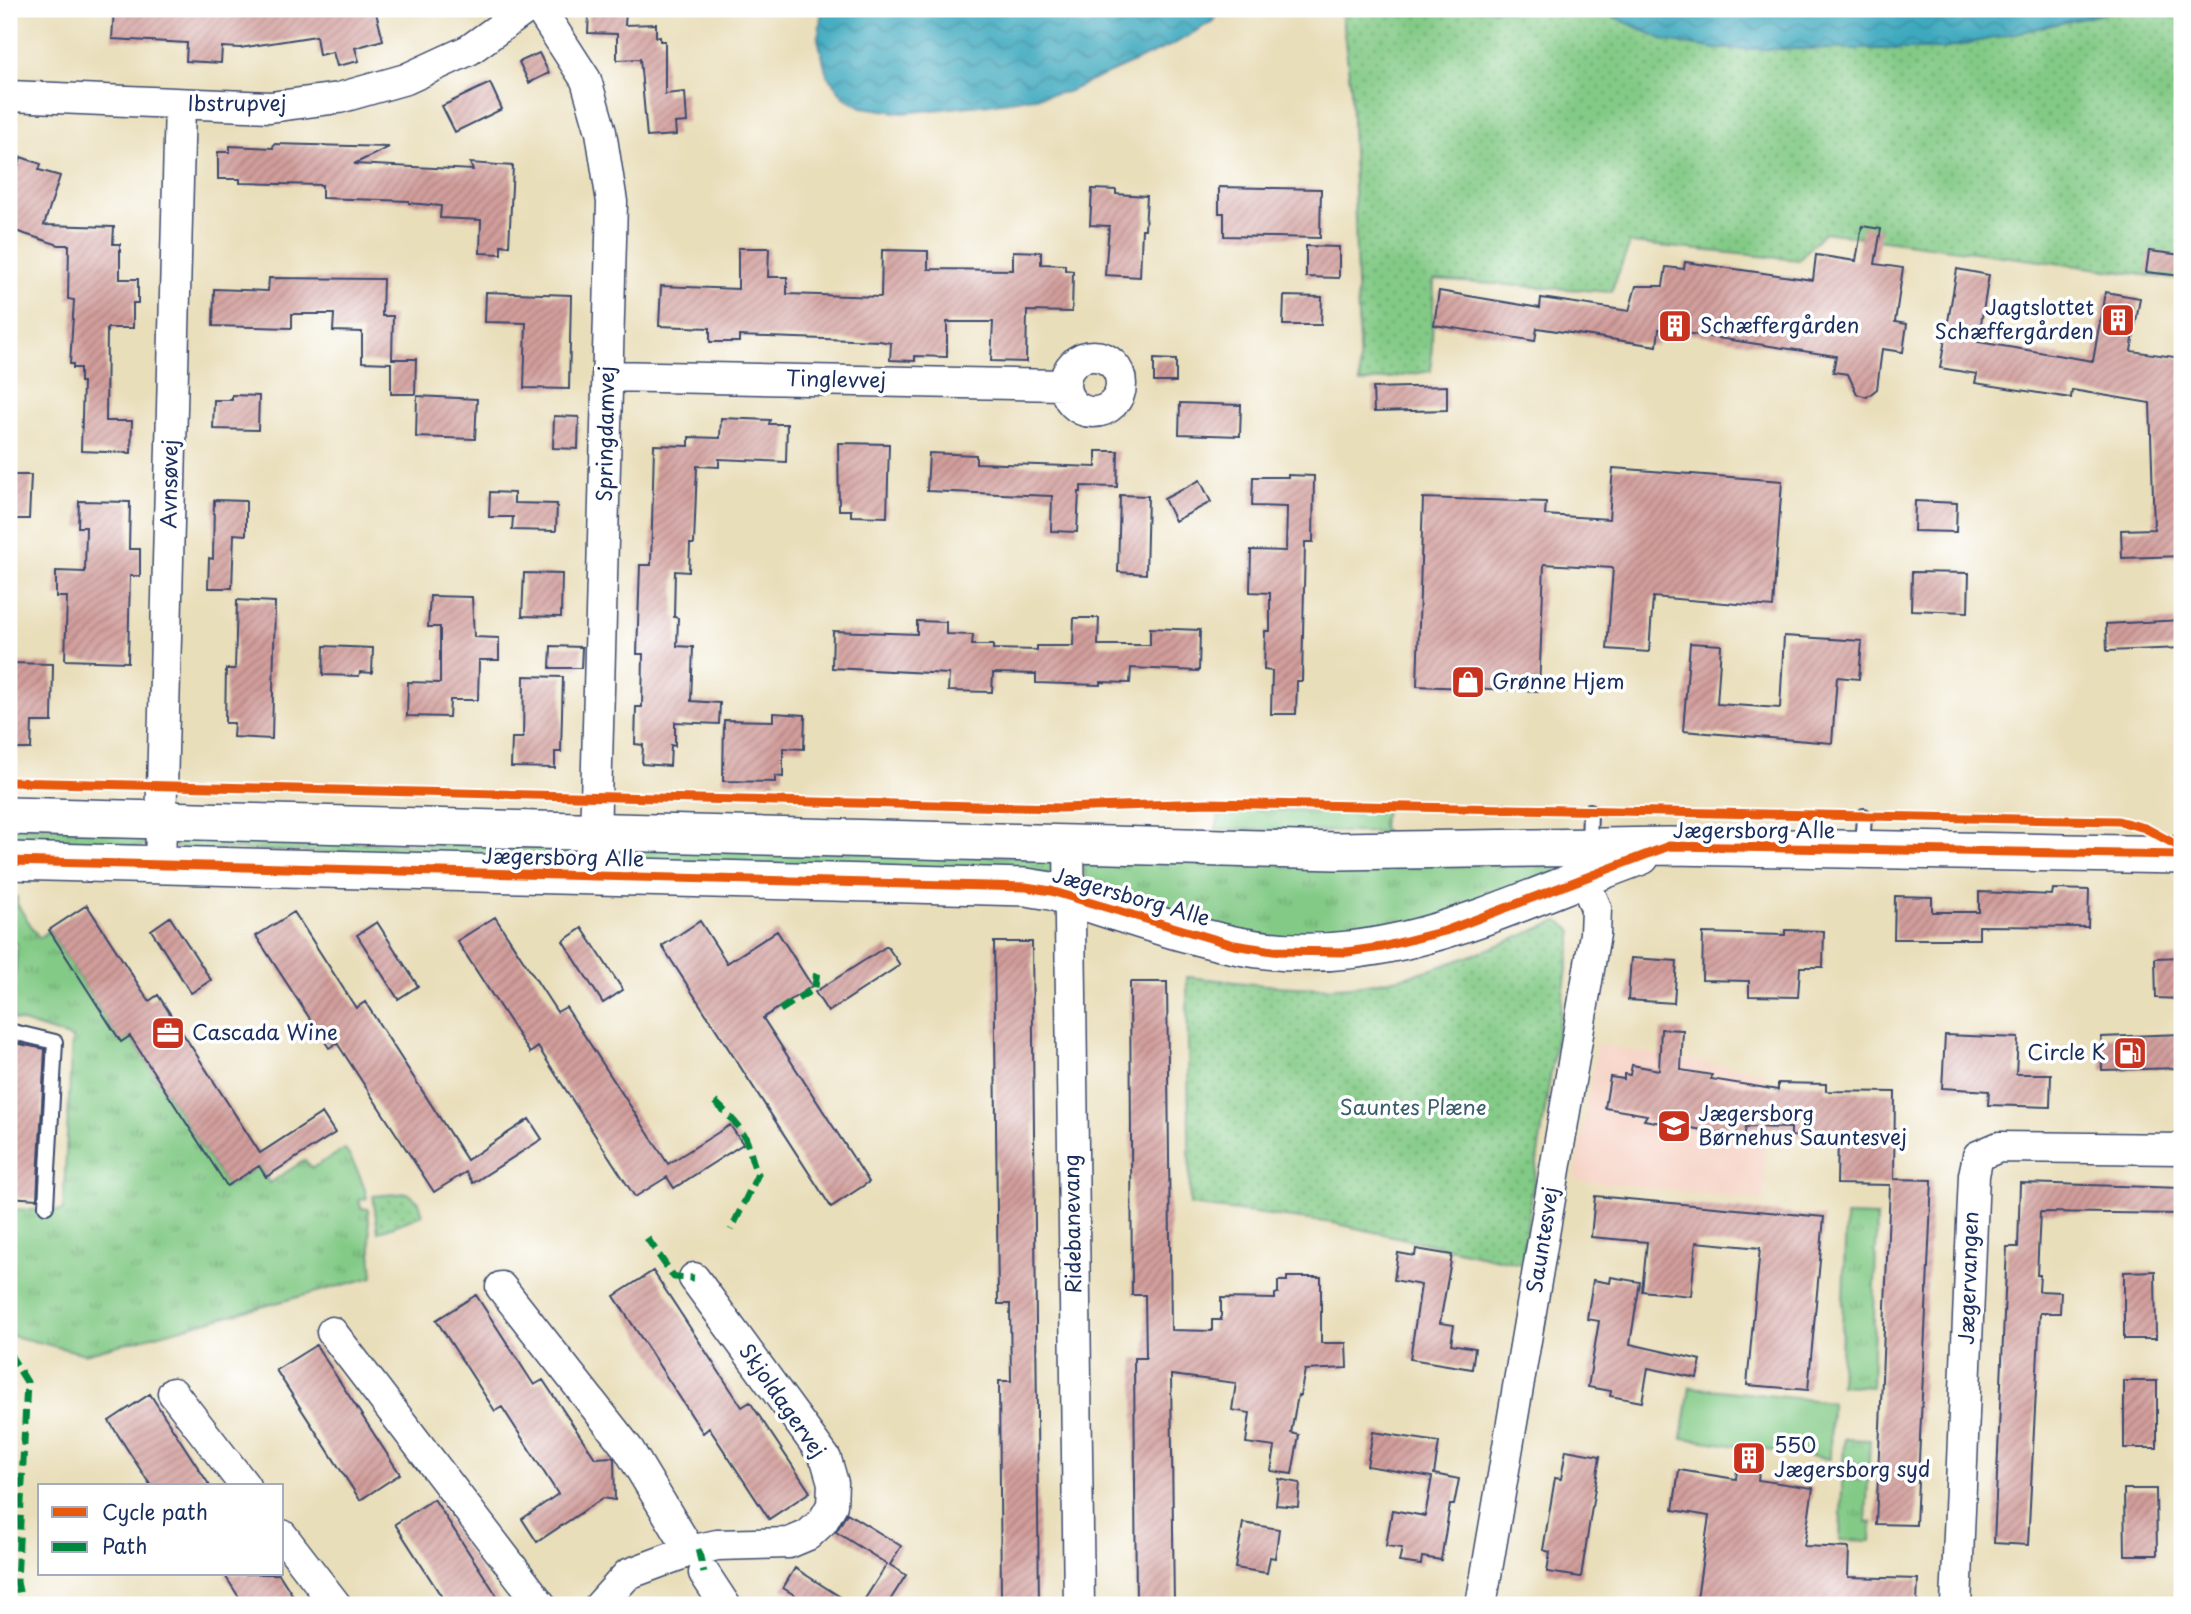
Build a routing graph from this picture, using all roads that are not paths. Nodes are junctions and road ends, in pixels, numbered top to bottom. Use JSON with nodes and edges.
{"nodes":[{"id":1,"x":526,"y":9,"type":"edge"},
{"id":2,"x":540,"y":9,"type":"edge"},
{"id":3,"x":9,"y":96,"type":"edge"},
{"id":4,"x":180,"y":104,"type":"junction"},
{"id":5,"x":607,"y":376,"type":"junction"},
{"id":6,"x":1065,"y":384,"type":"dead end"},
{"id":7,"x":1590,"y":811,"type":"dead end"},
{"id":8,"x":9,"y":816,"type":"edge"},
{"id":9,"x":162,"y":820,"type":"junction"},
{"id":10,"x":596,"y":831,"type":"junction"},
{"id":11,"x":1069,"y":844,"type":"junction"},
{"id":12,"x":2182,"y":855,"type":"edge"},
{"id":13,"x":9,"y":861,"type":"edge"},
{"id":14,"x":1586,"y":862,"type":"junction"},
{"id":15,"x":160,"y":865,"type":"junction"},
{"id":16,"x":594,"y":876,"type":"junction"},
{"id":17,"x":1069,"y":897,"type":"junction"},
{"id":18,"x":9,"y":1031,"type":"edge"},
{"id":19,"x":2182,"y":1149,"type":"edge"},
{"id":20,"x":46,"y":1206,"type":"dead end"},
{"id":21,"x":694,"y":1278,"type":"dead end"},
{"id":22,"x":502,"y":1287,"type":"dead end"},
{"id":23,"x":332,"y":1332,"type":"dead end"},
{"id":24,"x":173,"y":1393,"type":"dead end"},
{"id":25,"x":243,"y":1484,"type":"edge"},
{"id":26,"x":284,"y":1538,"type":"edge"},
{"id":27,"x":697,"y":1562,"type":"junction"},
{"id":28,"x":336,"y":1605,"type":"edge"},
{"id":29,"x":541,"y":1605,"type":"edge"},
{"id":30,"x":600,"y":1605,"type":"edge"},
{"id":31,"x":725,"y":1605,"type":"edge"},
{"id":32,"x":1079,"y":1605,"type":"edge"},
{"id":33,"x":1481,"y":1605,"type":"edge"},
{"id":34,"x":1956,"y":1605,"type":"edge"}],
"edges":[{"from":1,"to":4,"type":"street","name":"Ibstrupvej"},
{"from":2,"to":5,"type":"street","name":"Springdamvej"},
{"from":3,"to":4,"type":"street","name":"Ibstrupvej"},
{"from":4,"to":9,"type":"street","name":"Avnsøvej"},
{"from":5,"to":6,"type":"street","name":"Tinglevvej"},
{"from":5,"to":10,"type":"street","name":"Springdamvej"},
{"from":7,"to":14,"type":"lane"},
{"from":8,"to":9,"type":"street","name":"Jægersborg Alle"},
{"from":9,"to":10,"type":"street","name":"Jægersborg Alle"},
{"from":9,"to":15,"type":"street","name":"Avnsøvej"},
{"from":10,"to":11,"type":"street","name":"Jægersborg Alle"},
{"from":10,"to":16,"type":"street","name":"Springdamvej"},
{"from":11,"to":14,"type":"street","name":"Jægersborg Alle"},
{"from":11,"to":17,"type":"street","name":"Ridebanevang"},
{"from":12,"to":14,"type":"street","name":"Jægersborg Alle"},
{"from":13,"to":15,"type":"street","name":"Jægersborg Alle"},
{"from":14,"to":17,"type":"street","name":"Jægersborg Alle"},
{"from":14,"to":33,"type":"street","name":"Sauntesvej"},
{"from":15,"to":16,"type":"street","name":"Jægersborg Alle"},
{"from":16,"to":17,"type":"street","name":"Jægersborg Alle"},
{"from":17,"to":32,"type":"street","name":"Ridebanevang"},
{"from":18,"to":20,"type":"lane"},
{"from":19,"to":34,"type":"street","name":"Jægervangen"},
{"from":21,"to":27,"type":"street","name":"Skjoldagervej"},
{"from":22,"to":27,"type":"street"},
{"from":23,"to":29,"type":"street"},
{"from":24,"to":25,"type":"street"},
{"from":26,"to":28,"type":"street"},
{"from":27,"to":30,"type":"street","name":"Skjoldagervej"},
{"from":27,"to":31,"type":"street"}]}
